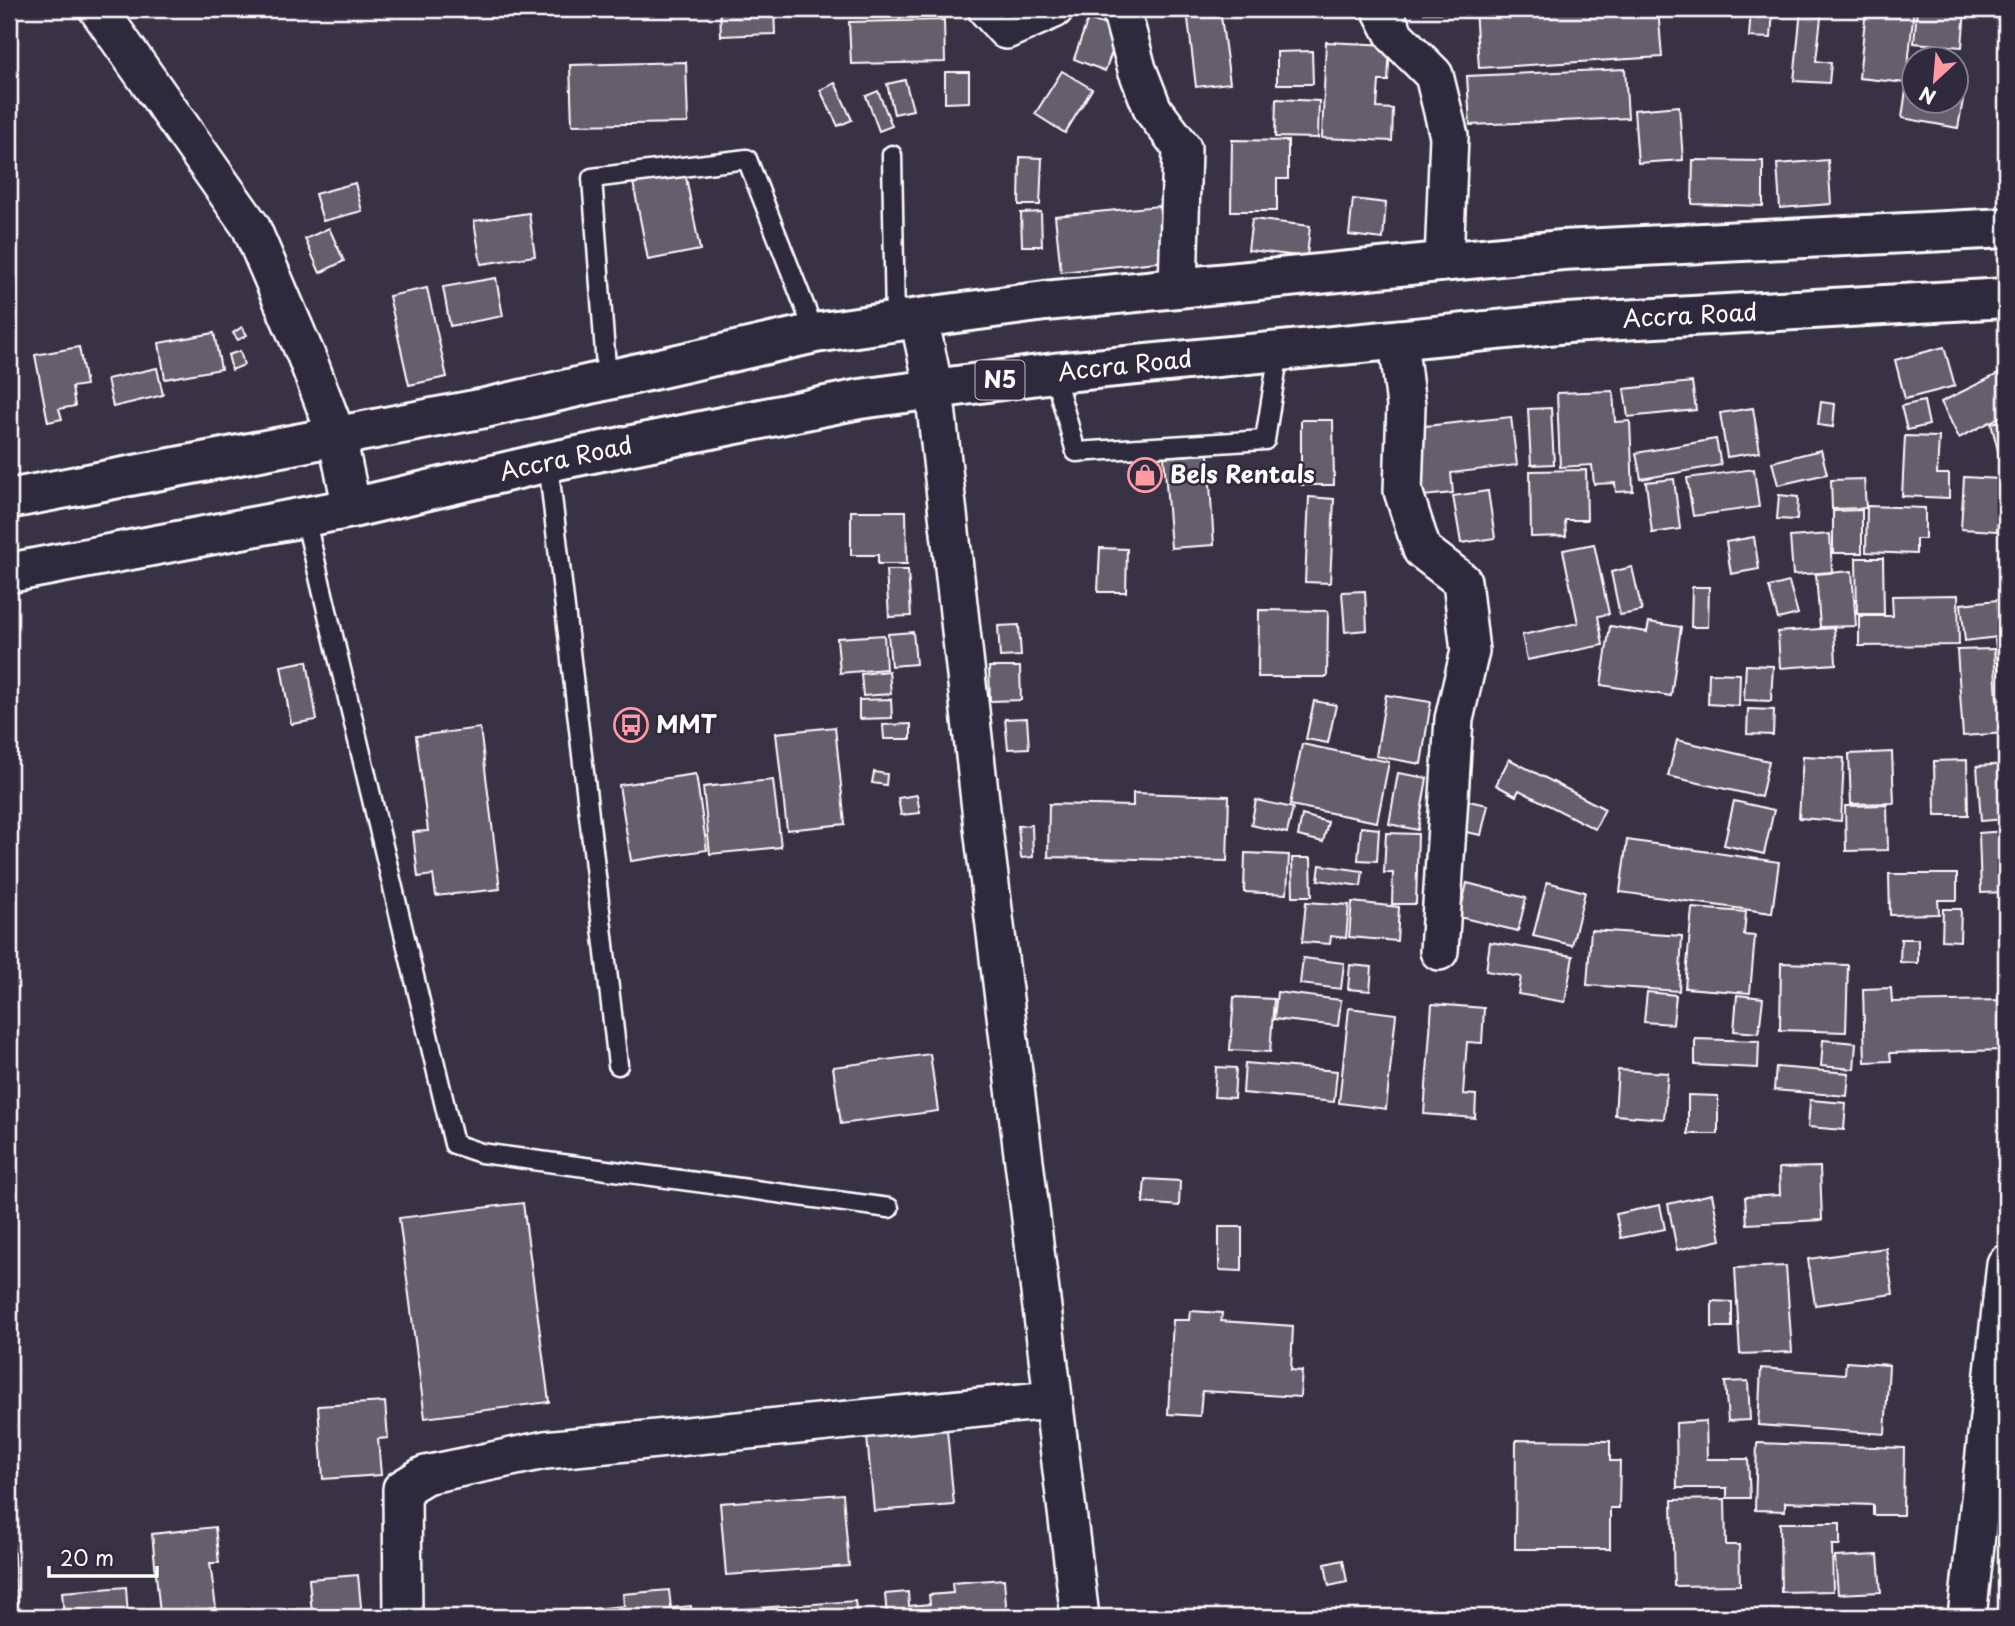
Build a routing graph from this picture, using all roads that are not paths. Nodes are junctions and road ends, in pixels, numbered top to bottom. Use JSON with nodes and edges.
{"nodes":[{"id":1,"x":98,"y":9,"type":"edge"},
{"id":2,"x":987,"y":9,"type":"edge"},
{"id":3,"x":1054,"y":9,"type":"edge"},
{"id":4,"x":1121,"y":9,"type":"edge"},
{"id":5,"x":1381,"y":9,"type":"edge"},
{"id":6,"x":892,"y":155,"type":"dead end"},
{"id":7,"x":2006,"y":228,"type":"edge"},
{"id":8,"x":1444,"y":262,"type":"junction"},
{"id":9,"x":1178,"y":288,"type":"junction"},
{"id":10,"x":2006,"y":298,"type":"edge"},
{"id":11,"x":907,"y":320,"type":"junction"},
{"id":12,"x":815,"y":333,"type":"junction"},
{"id":13,"x":1398,"y":339,"type":"junction"},
{"id":14,"x":1279,"y":351,"type":"junction"},
{"id":15,"x":1054,"y":373,"type":"junction"},
{"id":16,"x":607,"y":380,"type":"junction"},
{"id":17,"x":934,"y":389,"type":"junction"},
{"id":18,"x":337,"y":437,"type":"junction"},
{"id":19,"x":548,"y":462,"type":"junction"},
{"id":20,"x":9,"y":499,"type":"edge"},
{"id":21,"x":352,"y":508,"type":"junction"},
{"id":22,"x":304,"y":518,"type":"junction"},
{"id":23,"x":9,"y":573,"type":"edge"},
{"id":24,"x":1439,"y":951,"type":"dead end"},
{"id":25,"x":618,"y":1065,"type":"dead end"},
{"id":26,"x":889,"y":1208,"type":"dead end"},
{"id":27,"x":2006,"y":1264,"type":"edge"},
{"id":28,"x":1051,"y":1400,"type":"junction"},
{"id":29,"x":403,"y":1617,"type":"edge"},
{"id":30,"x":1080,"y":1617,"type":"edge"},
{"id":31,"x":1967,"y":1617,"type":"edge"}],
"edges":[{"from":1,"to":18,"type":"street"},
{"from":2,"to":3,"type":"street"},
{"from":4,"to":9,"type":"street"},
{"from":5,"to":8,"type":"street"},
{"from":6,"to":11,"type":"lane"},
{"from":7,"to":8,"type":"main road"},
{"from":8,"to":9,"type":"main road"},
{"from":9,"to":11,"type":"main road"},
{"from":10,"to":13,"type":"main road","name":"Accra Road","number":"N5"},
{"from":11,"to":12,"type":"main road"},
{"from":11,"to":17,"type":"street"},
{"from":12,"to":16,"type":"main road"},
{"from":12,"to":16,"type":"lane"},
{"from":13,"to":14,"type":"main road","name":"Accra Road","number":"N5"},
{"from":13,"to":24,"type":"street"},
{"from":14,"to":15,"type":"main road","name":"Accra Road","number":"N5"},
{"from":14,"to":15,"type":"lane"},
{"from":15,"to":17,"type":"main road","name":"Accra Road","number":"N5"},
{"from":16,"to":18,"type":"main road"},
{"from":17,"to":19,"type":"main road","name":"Accra Road","number":"N5"},
{"from":17,"to":28,"type":"street"},
{"from":18,"to":20,"type":"main road"},
{"from":18,"to":21,"type":"street"},
{"from":19,"to":21,"type":"main road","name":"Accra Road","number":"N5"},
{"from":19,"to":25,"type":"lane"},
{"from":21,"to":22,"type":"main road","name":"Accra Road","number":"N5"},
{"from":22,"to":23,"type":"main road","name":"Accra Road","number":"N5"},
{"from":22,"to":26,"type":"lane"},
{"from":27,"to":31,"type":"street"},
{"from":28,"to":29,"type":"street"},
{"from":28,"to":30,"type":"street"}]}
